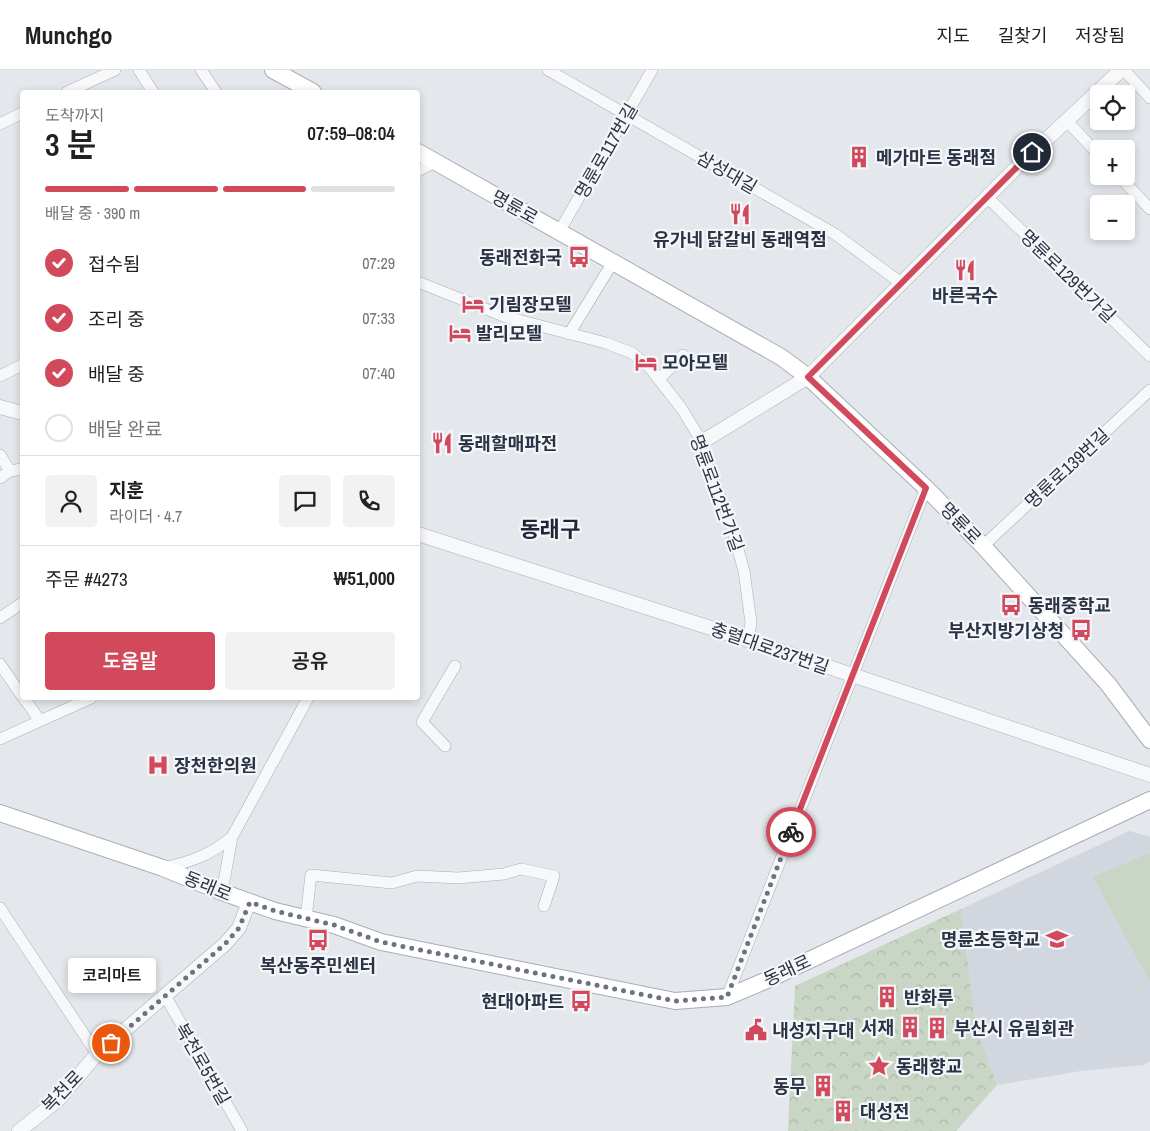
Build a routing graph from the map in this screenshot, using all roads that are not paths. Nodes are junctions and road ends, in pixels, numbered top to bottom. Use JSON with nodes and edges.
{"nodes":[{"id":1,"x":115,"y":70,"type":"edge"},
{"id":2,"x":139,"y":70,"type":"edge"},
{"id":3,"x":201,"y":70,"type":"edge"},
{"id":4,"x":548,"y":70,"type":"edge"},
{"id":5,"x":652,"y":70,"type":"edge"},
{"id":6,"x":1122,"y":70,"type":"edge"},
{"id":7,"x":277,"y":71,"type":"edge"},
{"id":8,"x":71,"y":90,"type":"edge"},
{"id":9,"x":152,"y":90,"type":"edge"},
{"id":10,"x":215,"y":90,"type":"edge"},
{"id":11,"x":309,"y":90,"type":"edge"},
{"id":12,"x":1150,"y":98,"type":"edge"},
{"id":13,"x":20,"y":115,"type":"edge"},
{"id":14,"x":626,"y":115,"type":"junction"},
{"id":15,"x":1066,"y":120,"type":"junction"},
{"id":16,"x":0,"y":124,"type":"edge"},
{"id":17,"x":1090,"y":145,"type":"edge"},
{"id":18,"x":420,"y":153,"type":"edge"},
{"id":19,"x":435,"y":162,"type":"junction"},
{"id":20,"x":420,"y":170,"type":"edge"},
{"id":21,"x":1127,"y":185,"type":"edge"},
{"id":22,"x":987,"y":197,"type":"junction"},
{"id":23,"x":1150,"y":209,"type":"edge"},
{"id":24,"x":559,"y":232,"type":"junction"},
{"id":25,"x":613,"y":262,"type":"junction"},
{"id":26,"x":420,"y":283,"type":"edge"},
{"id":27,"x":900,"y":283,"type":"junction"},
{"id":28,"x":569,"y":334,"type":"junction"},
{"id":29,"x":683,"y":355,"type":"dead end"},
{"id":30,"x":1150,"y":356,"type":"edge"},
{"id":31,"x":20,"y":366,"type":"edge"},
{"id":32,"x":0,"y":376,"type":"edge"},
{"id":33,"x":808,"y":377,"type":"junction"},
{"id":34,"x":659,"y":379,"type":"junction"},
{"id":35,"x":1150,"y":390,"type":"edge"},
{"id":36,"x":0,"y":407,"type":"edge"},
{"id":37,"x":20,"y":412,"type":"edge"},
{"id":38,"x":702,"y":442,"type":"junction"},
{"id":39,"x":0,"y":455,"type":"edge"},
{"id":40,"x":20,"y":469,"type":"edge"},
{"id":41,"x":10,"y":470,"type":"junction"},
{"id":42,"x":0,"y":478,"type":"edge"},
{"id":43,"x":926,"y":488,"type":"junction"},
{"id":44,"x":420,"y":535,"type":"edge"},
{"id":45,"x":983,"y":546,"type":"junction"},
{"id":46,"x":20,"y":604,"type":"edge"},
{"id":47,"x":0,"y":618,"type":"edge"},
{"id":48,"x":748,"y":640,"type":"junction"},
{"id":49,"x":0,"y":664,"type":"edge"},
{"id":50,"x":455,"y":666,"type":"dead end"},
{"id":51,"x":851,"y":675,"type":"junction"},
{"id":52,"x":20,"y":692,"type":"edge"},
{"id":53,"x":26,"y":700,"type":"edge"},
{"id":54,"x":87,"y":700,"type":"edge"},
{"id":55,"x":307,"y":700,"type":"edge"},
{"id":56,"x":40,"y":721,"type":"junction"},
{"id":57,"x":0,"y":739,"type":"edge"},
{"id":58,"x":1150,"y":740,"type":"edge"},
{"id":59,"x":445,"y":746,"type":"dead end"},
{"id":60,"x":1150,"y":775,"type":"edge"},
{"id":61,"x":1150,"y":800,"type":"edge"},
{"id":62,"x":0,"y":813,"type":"edge"},
{"id":63,"x":232,"y":837,"type":"junction"},
{"id":64,"x":163,"y":868,"type":"junction"},
{"id":65,"x":222,"y":892,"type":"junction"},
{"id":66,"x":250,"y":902,"type":"junction"},
{"id":67,"x":544,"y":906,"type":"dead end"},
{"id":68,"x":0,"y":908,"type":"edge"},
{"id":69,"x":306,"y":918,"type":"junction"},
{"id":70,"x":166,"y":997,"type":"junction"},
{"id":71,"x":727,"y":997,"type":"junction"},
{"id":72,"x":97,"y":1054,"type":"junction"},
{"id":73,"x":19,"y":1131,"type":"edge"},
{"id":74,"x":242,"y":1131,"type":"edge"}],
"edges":[{"from":1,"to":8,"type":"street"},
{"from":2,"to":9,"type":"street"},
{"from":3,"to":10,"type":"street"},
{"from":4,"to":14,"type":"street","name":"삼성대길"},
{"from":5,"to":14,"type":"street","name":"명륜로117번길"},
{"from":6,"to":12,"type":"street"},
{"from":6,"to":15,"type":"street"},
{"from":7,"to":11,"type":"main road"},
{"from":13,"to":16,"type":"street"},
{"from":14,"to":24,"type":"street","name":"명륜로117번길"},
{"from":14,"to":27,"type":"street","name":"삼성대길"},
{"from":15,"to":17,"type":"street"},
{"from":15,"to":22,"type":"street"},
{"from":18,"to":19,"type":"main road","name":"명륜로"},
{"from":19,"to":20,"type":"street"},
{"from":19,"to":24,"type":"main road","name":"명륜로"},
{"from":21,"to":23,"type":"street"},
{"from":22,"to":27,"type":"street"},
{"from":22,"to":30,"type":"street","name":"명륜로129번가길"},
{"from":24,"to":25,"type":"main road","name":"명륜로"},
{"from":25,"to":28,"type":"street"},
{"from":25,"to":33,"type":"main road","name":"명륜로"},
{"from":26,"to":28,"type":"street","name":"명륜로112번가길"},
{"from":27,"to":33,"type":"street"},
{"from":28,"to":34,"type":"street","name":"명륜로112번가길"},
{"from":29,"to":34,"type":"street"},
{"from":31,"to":32,"type":"street"},
{"from":33,"to":38,"type":"street"},
{"from":33,"to":43,"type":"main road","name":"명륜로"},
{"from":34,"to":38,"type":"street","name":"명륜로112번가길"},
{"from":35,"to":45,"type":"street","name":"명륜로139번길"},
{"from":36,"to":37,"type":"street"},
{"from":38,"to":48,"type":"street","name":"명륜로112번가길"},
{"from":39,"to":41,"type":"street"},
{"from":40,"to":41,"type":"street"},
{"from":41,"to":42,"type":"street"},
{"from":43,"to":45,"type":"main road","name":"명륜로"},
{"from":43,"to":51,"type":"street"},
{"from":44,"to":48,"type":"street","name":"충렬대로237번길"},
{"from":45,"to":58,"type":"main road","name":"명륜로"},
{"from":46,"to":47,"type":"street"},
{"from":48,"to":51,"type":"street","name":"충렬대로237번길"},
{"from":49,"to":52,"type":"street"},
{"from":50,"to":59,"type":"street"},
{"from":51,"to":60,"type":"street","name":"충렬대로237번길"},
{"from":51,"to":71,"type":"street"},
{"from":53,"to":56,"type":"street"},
{"from":54,"to":56,"type":"street"},
{"from":55,"to":63,"type":"street"},
{"from":56,"to":57,"type":"street"},
{"from":61,"to":71,"type":"main road","name":"동래로"},
{"from":62,"to":64,"type":"main road","name":"동래로"},
{"from":63,"to":64,"type":"street"},
{"from":63,"to":65,"type":"street"},
{"from":64,"to":65,"type":"main road","name":"동래로"},
{"from":65,"to":66,"type":"main road","name":"동래로"},
{"from":66,"to":69,"type":"main road","name":"동래로"},
{"from":66,"to":70,"type":"street","name":"복천로"},
{"from":67,"to":69,"type":"street"},
{"from":68,"to":72,"type":"street"},
{"from":69,"to":71,"type":"main road","name":"동래로"},
{"from":70,"to":72,"type":"street","name":"복천로"},
{"from":70,"to":74,"type":"street","name":"복천로5번길"},
{"from":72,"to":73,"type":"street","name":"복천로"}]}
